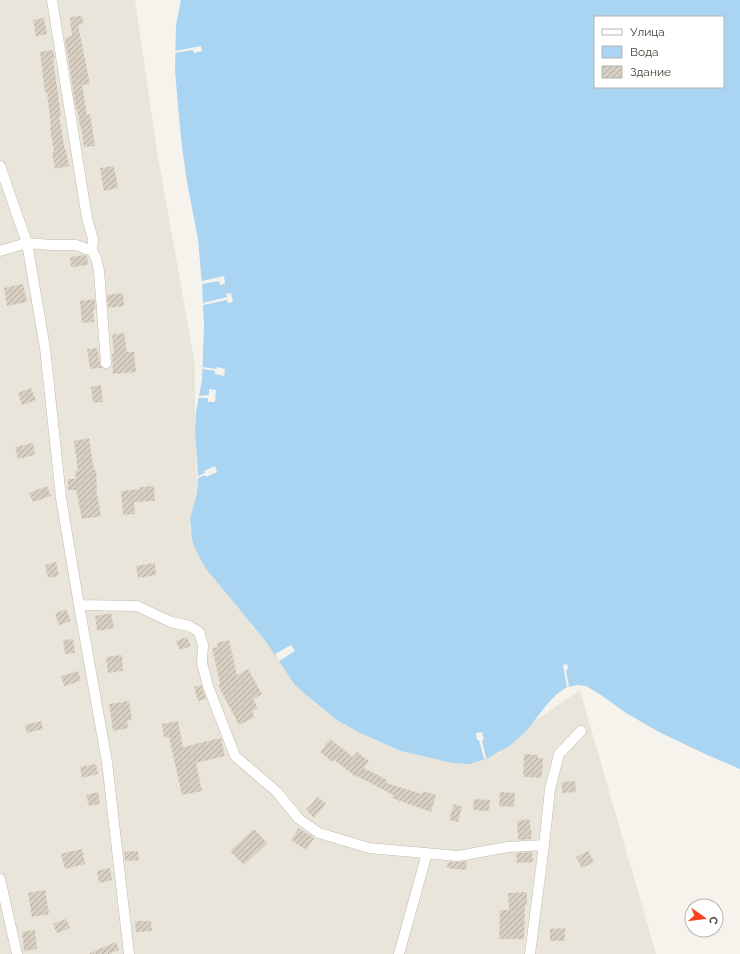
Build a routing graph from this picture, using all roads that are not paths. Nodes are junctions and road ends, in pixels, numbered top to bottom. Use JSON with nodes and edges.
{"nodes":[{"id":1,"x":52,"y":0,"type":"edge"},
{"id":2,"x":0,"y":166,"type":"edge"},
{"id":3,"x":27,"y":243,"type":"junction"},
{"id":4,"x":0,"y":251,"type":"edge"},
{"id":5,"x":92,"y":251,"type":"junction"},
{"id":6,"x":106,"y":363,"type":"dead end"},
{"id":7,"x":79,"y":605,"type":"junction"},
{"id":8,"x":581,"y":732,"type":"dead end"},
{"id":9,"x":544,"y":845,"type":"junction"},
{"id":10,"x":427,"y":853,"type":"junction"},
{"id":11,"x":0,"y":879,"type":"edge"},
{"id":12,"x":17,"y":954,"type":"edge"},
{"id":13,"x":129,"y":954,"type":"edge"},
{"id":14,"x":399,"y":954,"type":"edge"},
{"id":15,"x":530,"y":954,"type":"edge"}],
"edges":[{"from":1,"to":5,"type":"street"},
{"from":2,"to":3,"type":"street"},
{"from":3,"to":4,"type":"street"},
{"from":3,"to":5,"type":"street"},
{"from":3,"to":7,"type":"street"},
{"from":5,"to":6,"type":"street"},
{"from":7,"to":10,"type":"street"},
{"from":7,"to":13,"type":"street"},
{"from":8,"to":9,"type":"street"},
{"from":9,"to":10,"type":"street"},
{"from":9,"to":15,"type":"street"},
{"from":10,"to":14,"type":"street"},
{"from":11,"to":12,"type":"street"}]}
